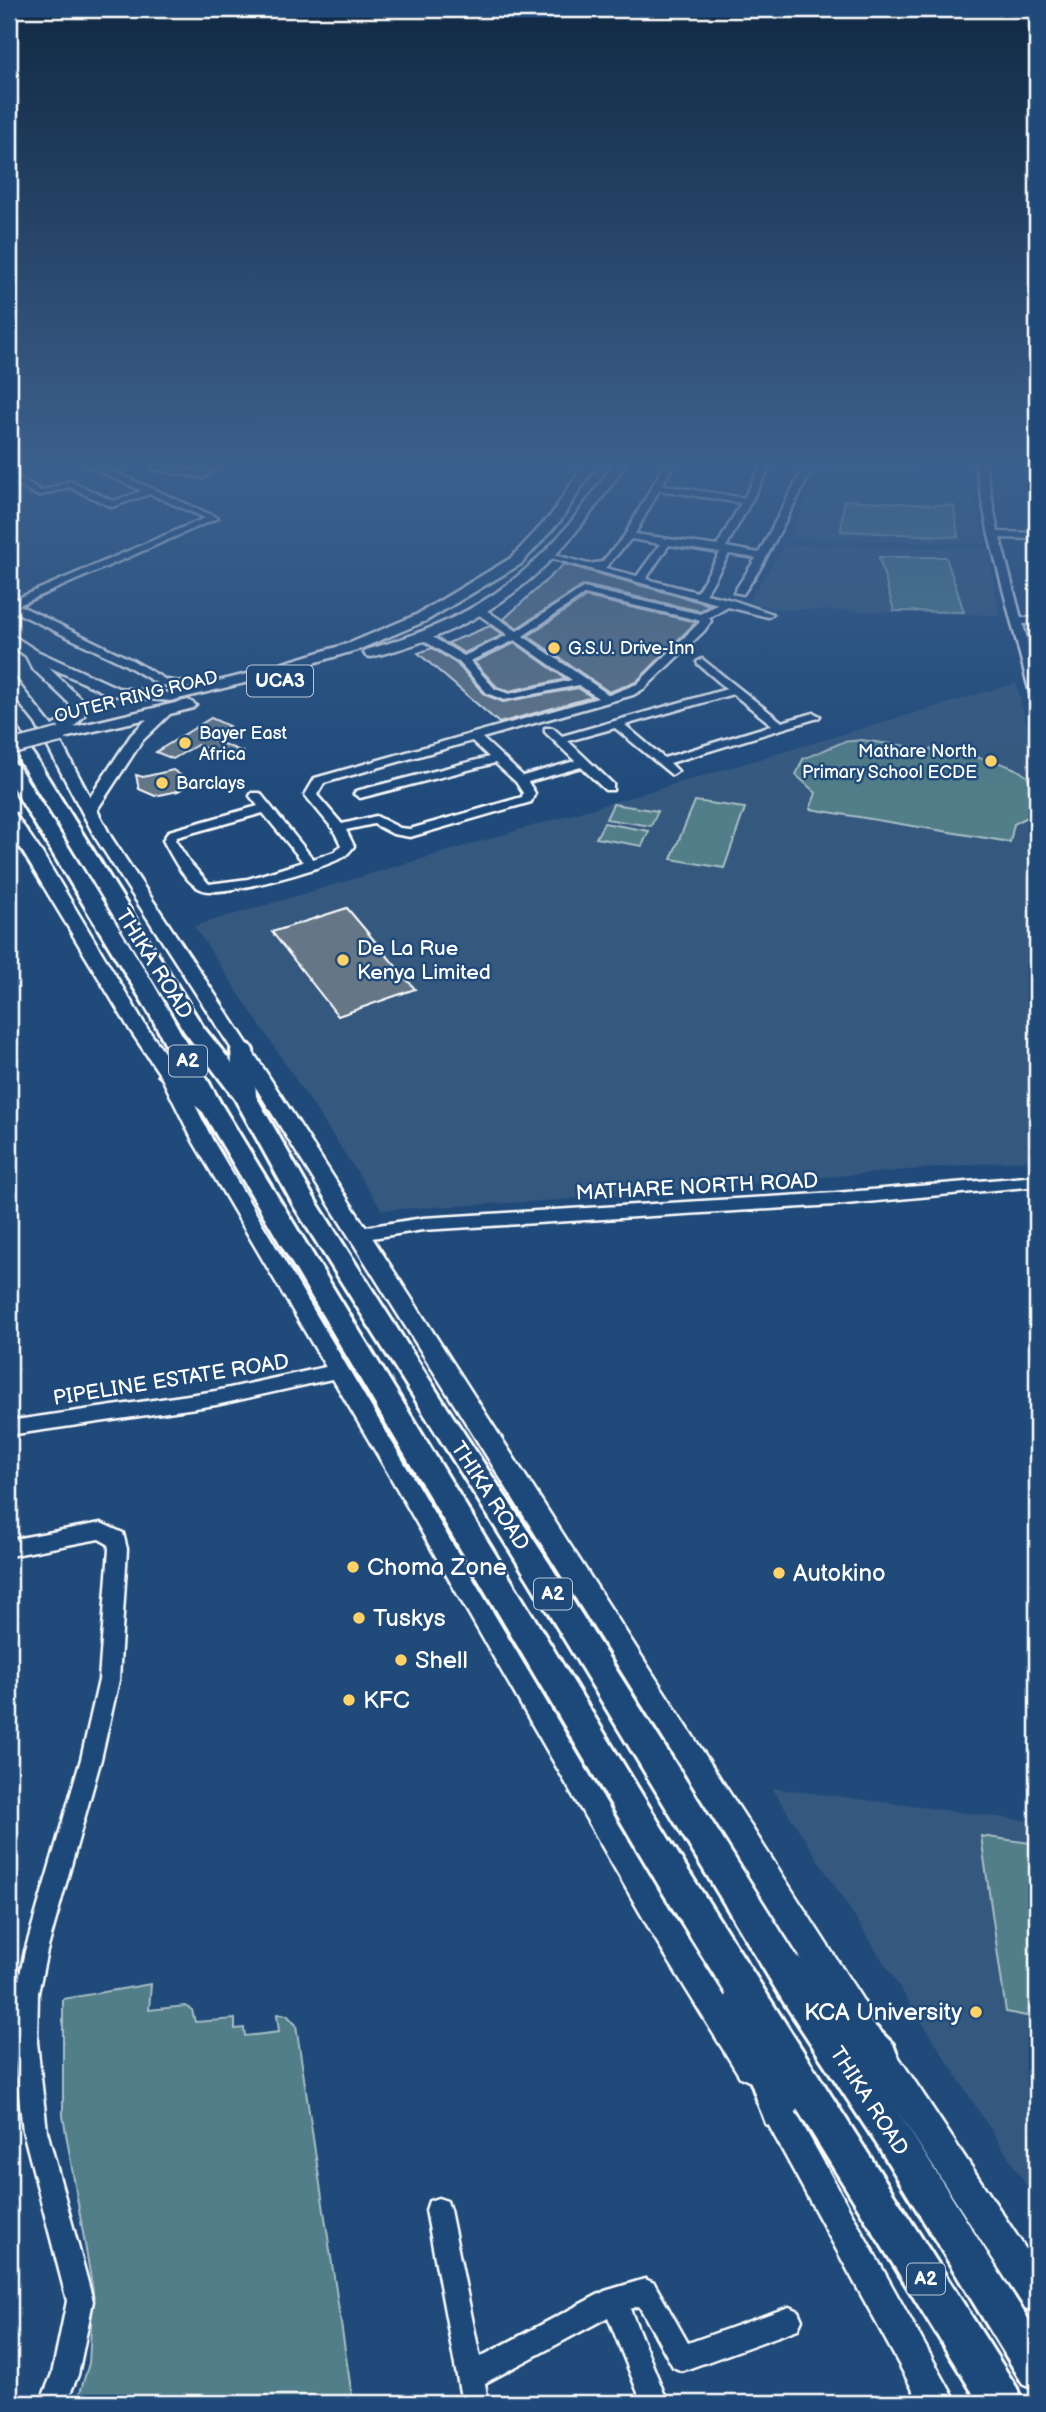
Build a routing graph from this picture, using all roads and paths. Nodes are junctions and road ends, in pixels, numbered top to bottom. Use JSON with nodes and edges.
{"nodes":[{"id":1,"x":78,"y":576,"type":"edge"},
{"id":2,"x":488,"y":576,"type":"edge"},
{"id":3,"x":491,"y":576,"type":"edge"},
{"id":4,"x":517,"y":576,"type":"edge"},
{"id":5,"x":532,"y":576,"type":"edge"},
{"id":6,"x":623,"y":576,"type":"edge"},
{"id":7,"x":643,"y":576,"type":"edge"},
{"id":8,"x":710,"y":576,"type":"edge"},
{"id":9,"x":749,"y":576,"type":"edge"},
{"id":10,"x":1005,"y":576,"type":"edge"},
{"id":11,"x":484,"y":580,"type":"junction"},
{"id":12,"x":640,"y":580,"type":"junction"},
{"id":13,"x":739,"y":592,"type":"dead end"},
{"id":14,"x":700,"y":595,"type":"junction"},
{"id":15,"x":728,"y":602,"type":"junction"},
{"id":16,"x":9,"y":605,"type":"edge"},
{"id":17,"x":479,"y":610,"type":"junction"},
{"id":18,"x":768,"y":614,"type":"dead end"},
{"id":19,"x":702,"y":618,"type":"junction"},
{"id":20,"x":1018,"y":621,"type":"junction"},
{"id":21,"x":1037,"y":621,"type":"edge"},
{"id":22,"x":425,"y":636,"type":"junction"},
{"id":23,"x":517,"y":636,"type":"junction"},
{"id":24,"x":9,"y":637,"type":"edge"},
{"id":25,"x":393,"y":646,"type":"junction"},
{"id":26,"x":32,"y":654,"type":"junction"},
{"id":27,"x":463,"y":660,"type":"junction"},
{"id":28,"x":702,"y":662,"type":"dead end"},
{"id":29,"x":9,"y":681,"type":"edge"},
{"id":30,"x":582,"y":681,"type":"junction"},
{"id":31,"x":209,"y":688,"type":"junction"},
{"id":32,"x":735,"y":690,"type":"junction"},
{"id":33,"x":1037,"y":697,"type":"edge"},
{"id":34,"x":607,"y":699,"type":"junction"},
{"id":35,"x":165,"y":710,"type":"junction"},
{"id":36,"x":814,"y":716,"type":"dead end"},
{"id":37,"x":617,"y":724,"type":"junction"},
{"id":38,"x":780,"y":726,"type":"junction"},
{"id":39,"x":63,"y":729,"type":"junction"},
{"id":40,"x":9,"y":730,"type":"edge"},
{"id":41,"x":549,"y":730,"type":"dead end"},
{"id":42,"x":473,"y":736,"type":"junction"},
{"id":43,"x":560,"y":740,"type":"junction"},
{"id":44,"x":9,"y":742,"type":"edge"},
{"id":45,"x":9,"y":748,"type":"edge"},
{"id":46,"x":496,"y":759,"type":"junction"},
{"id":47,"x":662,"y":762,"type":"junction"},
{"id":48,"x":581,"y":763,"type":"junction"},
{"id":49,"x":9,"y":766,"type":"edge"},
{"id":50,"x":671,"y":771,"type":"dead end"},
{"id":51,"x":521,"y":780,"type":"junction"},
{"id":52,"x":609,"y":787,"type":"dead end"},
{"id":53,"x":360,"y":794,"type":"dead end"},
{"id":54,"x":256,"y":796,"type":"dead end"},
{"id":55,"x":266,"y":808,"type":"junction"},
{"id":56,"x":77,"y":816,"type":"junction"},
{"id":57,"x":9,"y":817,"type":"edge"},
{"id":58,"x":339,"y":828,"type":"junction"},
{"id":59,"x":311,"y":864,"type":"junction"},
{"id":60,"x":242,"y":1050,"type":"junction"},
{"id":61,"x":170,"y":1075,"type":"junction"},
{"id":62,"x":245,"y":1096,"type":"junction"},
{"id":63,"x":211,"y":1109,"type":"junction"},
{"id":64,"x":1037,"y":1181,"type":"edge"},
{"id":65,"x":359,"y":1234,"type":"junction"},
{"id":66,"x":339,"y":1371,"type":"junction"},
{"id":67,"x":9,"y":1428,"type":"edge"},
{"id":68,"x":9,"y":1548,"type":"edge"},
{"id":69,"x":772,"y":1950,"type":"junction"},
{"id":70,"x":723,"y":1958,"type":"junction"},
{"id":71,"x":880,"y":2057,"type":"junction"},
{"id":72,"x":779,"y":2111,"type":"junction"},
{"id":73,"x":438,"y":2210,"type":"dead end"},
{"id":74,"x":1037,"y":2296,"type":"edge"},
{"id":75,"x":614,"y":2300,"type":"junction"},
{"id":76,"x":789,"y":2320,"type":"dead end"},
{"id":77,"x":1037,"y":2370,"type":"edge"},
{"id":78,"x":471,"y":2376,"type":"junction"},
{"id":79,"x":53,"y":2403,"type":"edge"},
{"id":80,"x":475,"y":2403,"type":"edge"},
{"id":81,"x":655,"y":2403,"type":"edge"},
{"id":82,"x":939,"y":2403,"type":"edge"},
{"id":83,"x":1002,"y":2403,"type":"edge"}],
"edges":[{"from":1,"to":16,"type":"street"},
{"from":2,"to":11,"type":"main road","name":"OUTER RING ROAD","number":"UCA3"},
{"from":3,"to":11,"type":"main road","name":"OUTER RING ROAD","number":"UCA3"},
{"from":4,"to":25,"type":"main road","name":"OUTER RING ROAD","number":"UCA3"},
{"from":5,"to":17,"type":"main road","name":"OUTER RING ROAD","number":"UCA3"},
{"from":6,"to":12,"type":"street"},
{"from":7,"to":12,"type":"street"},
{"from":8,"to":14,"type":"street"},
{"from":9,"to":13,"type":"street"},
{"from":10,"to":20,"type":"street"},
{"from":11,"to":31,"type":"main road","name":"OUTER RING ROAD","number":"UCA3"},
{"from":12,"to":14,"type":"street"},
{"from":14,"to":15,"type":"street"},
{"from":15,"to":18,"type":"street"},
{"from":15,"to":19,"type":"street"},
{"from":16,"to":31,"type":"street"},
{"from":17,"to":22,"type":"main road","name":"OUTER RING ROAD","number":"UCA3"},
{"from":17,"to":23,"type":"street"},
{"from":19,"to":23,"type":"street"},
{"from":19,"to":34,"type":"street"},
{"from":20,"to":21,"type":"street"},
{"from":20,"to":33,"type":"street"},
{"from":22,"to":25,"type":"main road","name":"OUTER RING ROAD","number":"UCA3"},
{"from":22,"to":27,"type":"street"},
{"from":23,"to":27,"type":"street"},
{"from":23,"to":30,"type":"street"},
{"from":24,"to":26,"type":"main road"},
{"from":25,"to":35,"type":"main road","name":"OUTER RING ROAD","number":"UCA3"},
{"from":26,"to":31,"type":"main road","name":"OUTER RING ROAD","number":"UCA3"},
{"from":26,"to":39,"type":"main road"},
{"from":27,"to":30,"type":"street"},
{"from":28,"to":32,"type":"street"},
{"from":29,"to":56,"type":"main road","name":"THIKA ROAD"},
{"from":30,"to":34,"type":"street"},
{"from":32,"to":37,"type":"street"},
{"from":32,"to":38,"type":"street"},
{"from":34,"to":42,"type":"street"},
{"from":35,"to":39,"type":"main road","name":"OUTER RING ROAD"},
{"from":35,"to":56,"type":"main road"},
{"from":36,"to":38,"type":"street"},
{"from":37,"to":43,"type":"street"},
{"from":37,"to":47,"type":"street"},
{"from":38,"to":47,"type":"street"},
{"from":39,"to":44,"type":"main road","name":"OUTER RING ROAD"},
{"from":39,"to":45,"type":"main road","name":"OUTER RING ROAD","bridge":true},
{"from":40,"to":56,"type":"highway","name":"THIKA ROAD","number":"A2"},
{"from":41,"to":43,"type":"street"},
{"from":42,"to":46,"type":"street"},
{"from":42,"to":58,"type":"street"},
{"from":43,"to":48,"type":"street"},
{"from":46,"to":51,"type":"street"},
{"from":46,"to":53,"type":"street"},
{"from":47,"to":50,"type":"street"},
{"from":48,"to":51,"type":"street"},
{"from":48,"to":52,"type":"street"},
{"from":49,"to":63,"type":"highway","name":"THIKA ROAD","number":"A2"},
{"from":51,"to":58,"type":"street"},
{"from":54,"to":55,"type":"street"},
{"from":55,"to":59,"type":"street"},
{"from":55,"to":59,"type":"street"},
{"from":56,"to":60,"type":"main road","name":"THIKA ROAD"},
{"from":56,"to":62,"type":"highway","name":"THIKA ROAD","number":"A2"},
{"from":57,"to":61,"type":"main road"},
{"from":58,"to":59,"type":"street"},
{"from":60,"to":62,"type":"highway"},
{"from":60,"to":65,"type":"main road","name":"THIKA ROAD"},
{"from":61,"to":63,"type":"highway"},
{"from":61,"to":66,"type":"main road"},
{"from":62,"to":69,"type":"highway","name":"THIKA ROAD","number":"A2"},
{"from":63,"to":70,"type":"highway","name":"THIKA ROAD","number":"A2"},
{"from":64,"to":65,"type":"street","name":"MATHARE NORTH ROAD"},
{"from":65,"to":71,"type":"main road","name":"THIKA ROAD"},
{"from":66,"to":67,"type":"street","name":"PIPELINE ESTATE ROAD"},
{"from":66,"to":72,"type":"main road"},
{"from":68,"to":79,"type":"street"},
{"from":69,"to":71,"type":"highway"},
{"from":69,"to":77,"type":"highway","name":"THIKA ROAD","number":"A2"},
{"from":70,"to":72,"type":"highway"},
{"from":70,"to":83,"type":"highway","name":"THIKA ROAD","number":"A2"},
{"from":71,"to":74,"type":"main road","name":"THIKA ROAD"},
{"from":72,"to":82,"type":"main road"},
{"from":73,"to":78,"type":"street"},
{"from":75,"to":76,"type":"street"},
{"from":75,"to":78,"type":"street"},
{"from":75,"to":81,"type":"street"},
{"from":78,"to":80,"type":"street"}]}
